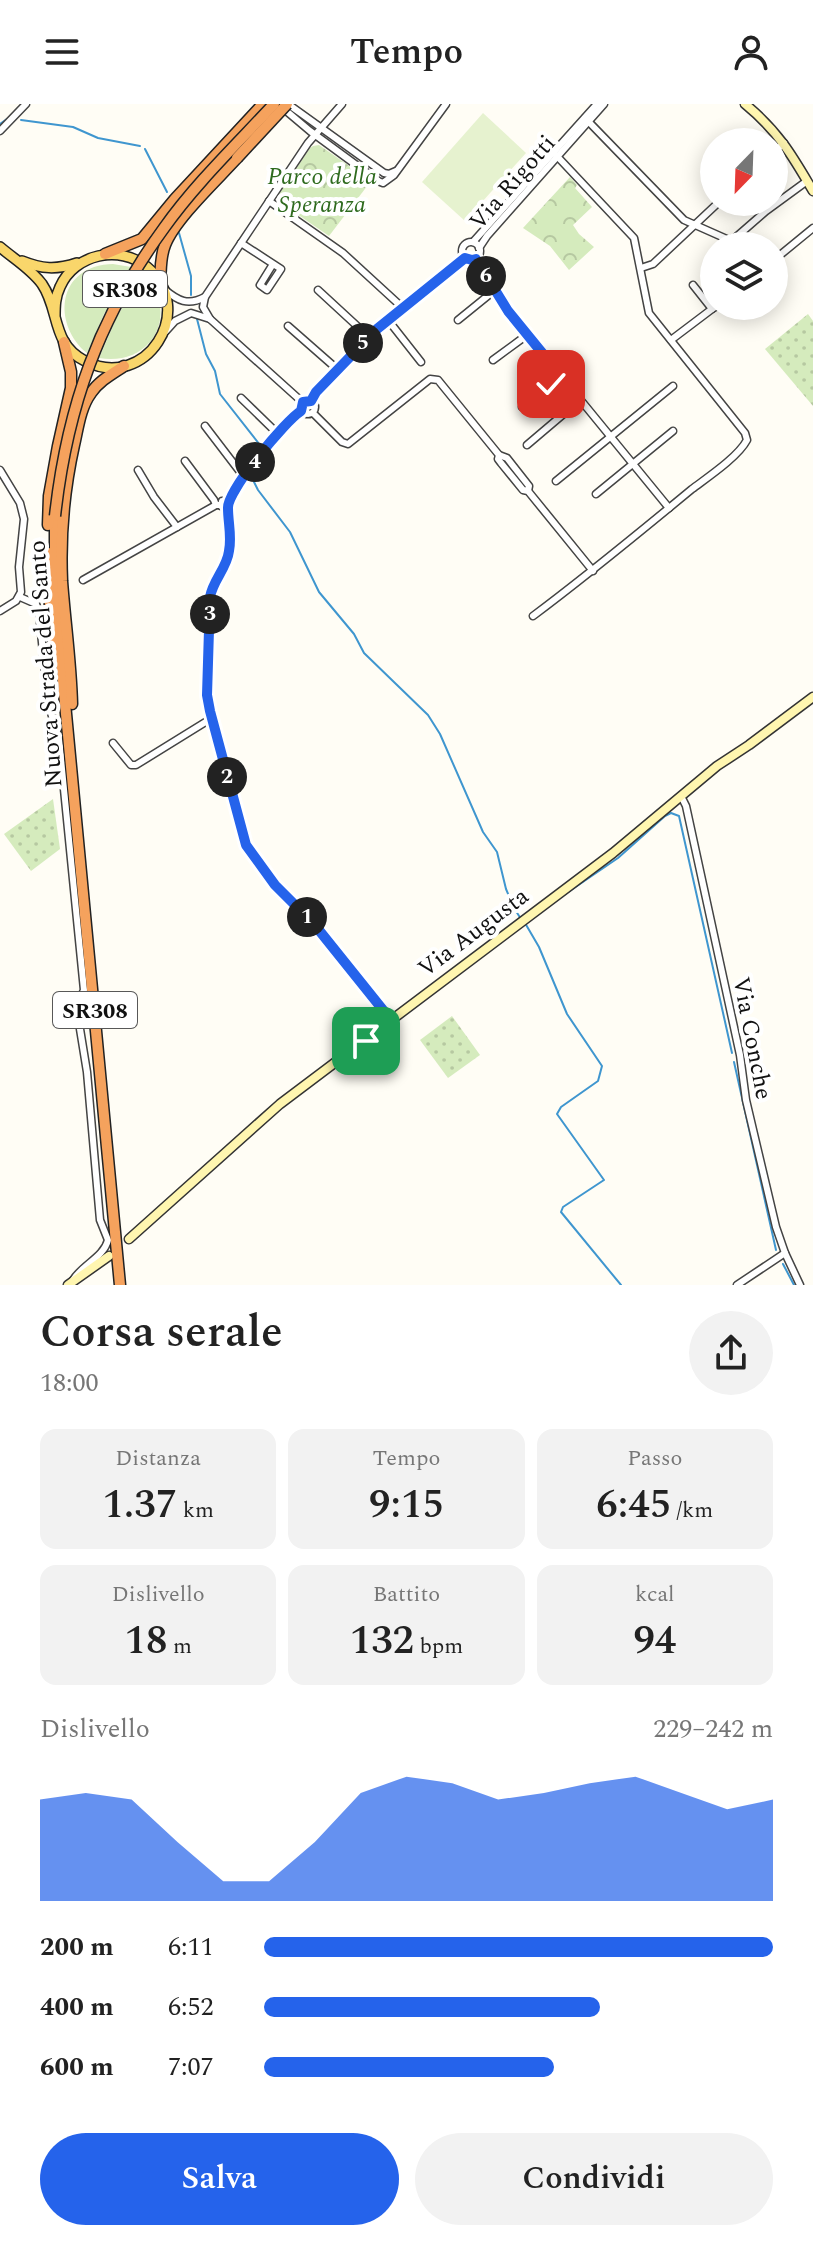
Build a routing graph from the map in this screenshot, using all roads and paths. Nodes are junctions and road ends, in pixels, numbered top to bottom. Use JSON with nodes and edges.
{"nodes":[{"id":1,"x":26,"y":104,"type":"edge"},
{"id":2,"x":263,"y":104,"type":"edge"},
{"id":3,"x":276,"y":104,"type":"edge"},
{"id":4,"x":287,"y":104,"type":"edge"},
{"id":5,"x":342,"y":104,"type":"edge"},
{"id":6,"x":446,"y":104,"type":"edge"},
{"id":7,"x":597,"y":104,"type":"edge"},
{"id":8,"x":604,"y":104,"type":"edge"},
{"id":9,"x":745,"y":104,"type":"edge"},
{"id":10,"x":587,"y":119,"type":"junction"},
{"id":11,"x":772,"y":128,"type":"edge"},
{"id":12,"x":322,"y":129,"type":"junction"},
{"id":13,"x":0,"y":131,"type":"edge"},
{"id":14,"x":315,"y":136,"type":"junction"},
{"id":15,"x":788,"y":150,"type":"edge"},
{"id":16,"x":556,"y":155,"type":"junction"},
{"id":17,"x":396,"y":171,"type":"junction"},
{"id":18,"x":807,"y":181,"type":"junction"},
{"id":19,"x":813,"y":191,"type":"edge"},
{"id":20,"x":788,"y":195,"type":"edge"},
{"id":21,"x":269,"y":201,"type":"junction"},
{"id":22,"x":704,"y":216,"type":"edge"},
{"id":23,"x":760,"y":216,"type":"edge"},
{"id":24,"x":694,"y":226,"type":"junction"},
{"id":25,"x":813,"y":228,"type":"edge"},
{"id":26,"x":706,"y":232,"type":"edge"},
{"id":27,"x":742,"y":232,"type":"edge"},
{"id":28,"x":241,"y":243,"type":"junction"},
{"id":29,"x":476,"y":245,"type":"junction"},
{"id":30,"x":0,"y":247,"type":"edge"},
{"id":31,"x":788,"y":249,"type":"edge"},
{"id":32,"x":105,"y":254,"type":"junction"},
{"id":33,"x":14,"y":258,"type":"junction"},
{"id":34,"x":465,"y":258,"type":"junction"},
{"id":35,"x":476,"y":259,"type":"junction"},
{"id":36,"x":84,"y":261,"type":"junction"},
{"id":37,"x":273,"y":264,"type":"dead end"},
{"id":38,"x":641,"y":268,"type":"junction"},
{"id":39,"x":162,"y":285,"type":"junction"},
{"id":40,"x":693,"y":285,"type":"dead end"},
{"id":41,"x":318,"y":290,"type":"dead end"},
{"id":42,"x":495,"y":290,"type":"junction"},
{"id":43,"x":700,"y":293,"type":"edge"},
{"id":44,"x":205,"y":297,"type":"junction"},
{"id":45,"x":403,"y":308,"type":"junction"},
{"id":46,"x":55,"y":317,"type":"junction"},
{"id":47,"x":700,"y":318,"type":"edge"},
{"id":48,"x":210,"y":319,"type":"junction"},
{"id":49,"x":388,"y":320,"type":"junction"},
{"id":50,"x":458,"y":320,"type":"dead end"},
{"id":51,"x":288,"y":326,"type":"dead end"},
{"id":52,"x":163,"y":334,"type":"junction"},
{"id":53,"x":527,"y":335,"type":"junction"},
{"id":54,"x":369,"y":337,"type":"junction"},
{"id":55,"x":671,"y":340,"type":"junction"},
{"id":56,"x":64,"y":342,"type":"junction"},
{"id":57,"x":493,"y":360,"type":"dead end"},
{"id":58,"x":421,"y":362,"type":"dead end"},
{"id":59,"x":124,"y":366,"type":"junction"},
{"id":60,"x":337,"y":369,"type":"junction"},
{"id":61,"x":561,"y":376,"type":"junction"},
{"id":62,"x":673,"y":386,"type":"dead end"},
{"id":63,"x":241,"y":398,"type":"dead end"},
{"id":64,"x":580,"y":400,"type":"junction"},
{"id":65,"x":311,"y":401,"type":"junction"},
{"id":66,"x":301,"y":407,"type":"junction"},
{"id":67,"x":522,"y":407,"type":"dead end"},
{"id":68,"x":313,"y":413,"type":"junction"},
{"id":69,"x":205,"y":426,"type":"dead end"},
{"id":70,"x":673,"y":431,"type":"dead end"},
{"id":71,"x":278,"y":434,"type":"junction"},
{"id":72,"x":610,"y":436,"type":"junction"},
{"id":73,"x":527,"y":445,"type":"dead end"},
{"id":74,"x":185,"y":461,"type":"dead end"},
{"id":75,"x":632,"y":465,"type":"junction"},
{"id":76,"x":0,"y":470,"type":"edge"},
{"id":77,"x":138,"y":470,"type":"dead end"},
{"id":78,"x":244,"y":477,"type":"junction"},
{"id":79,"x":556,"y":481,"type":"dead end"},
{"id":80,"x":596,"y":494,"type":"dead end"},
{"id":81,"x":223,"y":505,"type":"junction"},
{"id":82,"x":669,"y":508,"type":"junction"},
{"id":83,"x":177,"y":527,"type":"junction"},
{"id":84,"x":593,"y":571,"type":"junction"},
{"id":85,"x":83,"y":580,"type":"dead end"},
{"id":86,"x":18,"y":599,"type":"junction"},
{"id":87,"x":0,"y":611,"type":"edge"},
{"id":88,"x":533,"y":616,"type":"dead end"},
{"id":89,"x":813,"y":697,"type":"edge"},
{"id":90,"x":212,"y":718,"type":"junction"},
{"id":91,"x":69,"y":734,"type":"junction"},
{"id":92,"x":113,"y":743,"type":"dead end"},
{"id":93,"x":681,"y":796,"type":"junction"},
{"id":94,"x":391,"y":1020,"type":"junction"},
{"id":95,"x":129,"y":1239,"type":"dead end"},
{"id":96,"x":785,"y":1253,"type":"junction"},
{"id":97,"x":109,"y":1256,"type":"dead end"},
{"id":98,"x":69,"y":1284,"type":"edge"},
{"id":99,"x":120,"y":1285,"type":"edge"},
{"id":100,"x":737,"y":1285,"type":"edge"},
{"id":101,"x":800,"y":1285,"type":"edge"}],
"edges":[{"from":1,"to":13,"type":"street"},
{"from":2,"to":32,"type":"highway"},
{"from":3,"to":14,"type":"street"},
{"from":3,"to":91,"type":"highway","name":"Nuova Strada del Santo","number":"SR308","bridge":true},
{"from":4,"to":12,"type":"street"},
{"from":4,"to":39,"type":"highway","bridge":true},
{"from":5,"to":12,"type":"street"},
{"from":6,"to":17,"type":"street"},
{"from":7,"to":10,"type":"street","name":"Via Rigotti"},
{"from":8,"to":10,"type":"street","name":"Via Rigotti"},
{"from":9,"to":11,"type":"street"},
{"from":10,"to":16,"type":"street","name":"Via Rigotti"},
{"from":10,"to":24,"type":"street"},
{"from":12,"to":14,"type":"street"},
{"from":12,"to":17,"type":"street"},
{"from":14,"to":17,"type":"street"},
{"from":14,"to":21,"type":"street"},
{"from":15,"to":18,"type":"street"},
{"from":16,"to":29,"type":"street","name":"Via Rigotti"},
{"from":16,"to":38,"type":"street"},
{"from":18,"to":19,"type":"street"},
{"from":18,"to":20,"type":"street"},
{"from":21,"to":28,"type":"street"},
{"from":21,"to":45,"type":"street"},
{"from":22,"to":24,"type":"street"},
{"from":23,"to":27,"type":"street"},
{"from":24,"to":26,"type":"street"},
{"from":24,"to":38,"type":"street"},
{"from":25,"to":31,"type":"street"},
{"from":28,"to":37,"type":"street"},
{"from":28,"to":44,"type":"street"},
{"from":29,"to":34,"type":"street","name":"Via Rigotti"},
{"from":29,"to":35,"type":"street","name":"Via Rigotti"},
{"from":30,"to":33,"type":"main road"},
{"from":32,"to":36,"type":"main road"},
{"from":32,"to":39,"type":"main road"},
{"from":33,"to":36,"type":"main road"},
{"from":33,"to":46,"type":"main road"},
{"from":34,"to":35,"type":"street","name":"Via Rigotti"},
{"from":34,"to":45,"type":"street","name":"Via Rigotti"},
{"from":35,"to":42,"type":"street"},
{"from":36,"to":46,"type":"main road"},
{"from":38,"to":55,"type":"street"},
{"from":39,"to":44,"type":"street"},
{"from":39,"to":52,"type":"main road"},
{"from":40,"to":43,"type":"street"},
{"from":41,"to":54,"type":"street"},
{"from":42,"to":50,"type":"street"},
{"from":42,"to":53,"type":"street"},
{"from":44,"to":48,"type":"street"},
{"from":45,"to":49,"type":"street","name":"Via Rigotti"},
{"from":46,"to":56,"type":"main road"},
{"from":47,"to":55,"type":"street"},
{"from":48,"to":52,"type":"street"},
{"from":48,"to":66,"type":"street"},
{"from":49,"to":54,"type":"street","name":"Via Rigotti"},
{"from":49,"to":58,"type":"street"},
{"from":51,"to":60,"type":"street"},
{"from":52,"to":59,"type":"main road"},
{"from":53,"to":57,"type":"street"},
{"from":53,"to":61,"type":"street"},
{"from":54,"to":60,"type":"street","name":"Via Rigotti"},
{"from":55,"to":82,"type":"street"},
{"from":56,"to":59,"type":"main road"},
{"from":56,"to":91,"type":"highway"},
{"from":59,"to":91,"type":"highway"},
{"from":60,"to":65,"type":"street","name":"Via Rigotti"},
{"from":61,"to":64,"type":"street"},
{"from":61,"to":67,"type":"street"},
{"from":62,"to":72,"type":"street"},
{"from":63,"to":71,"type":"street"},
{"from":64,"to":72,"type":"street"},
{"from":64,"to":73,"type":"street"},
{"from":65,"to":66,"type":"street"},
{"from":65,"to":68,"type":"street"},
{"from":66,"to":68,"type":"street"},
{"from":66,"to":71,"type":"street"},
{"from":68,"to":84,"type":"street"},
{"from":69,"to":78,"type":"street"},
{"from":70,"to":75,"type":"street"},
{"from":71,"to":78,"type":"street"},
{"from":72,"to":75,"type":"street"},
{"from":72,"to":79,"type":"street"},
{"from":74,"to":81,"type":"street"},
{"from":75,"to":80,"type":"street"},
{"from":75,"to":82,"type":"street"},
{"from":76,"to":86,"type":"street"},
{"from":77,"to":83,"type":"street"},
{"from":78,"to":81,"type":"street"},
{"from":81,"to":83,"type":"street"},
{"from":81,"to":90,"type":"street"},
{"from":82,"to":84,"type":"street"},
{"from":83,"to":85,"type":"street"},
{"from":84,"to":88,"type":"street"},
{"from":86,"to":87,"type":"street"},
{"from":86,"to":98,"type":"street"},
{"from":89,"to":93,"type":"street","name":"Via Augusta"},
{"from":90,"to":92,"type":"street"},
{"from":90,"to":94,"type":"street"},
{"from":91,"to":99,"type":"highway","name":"Nuova Strada del Santo","number":"SR308"},
{"from":93,"to":94,"type":"street","name":"Via Augusta"},
{"from":93,"to":96,"type":"street","name":"Via Conche"},
{"from":94,"to":95,"type":"street","name":"Via Augusta"},
{"from":96,"to":100,"type":"street"},
{"from":96,"to":101,"type":"street","name":"Via Conche"},
{"from":97,"to":98,"type":"street"}]}
